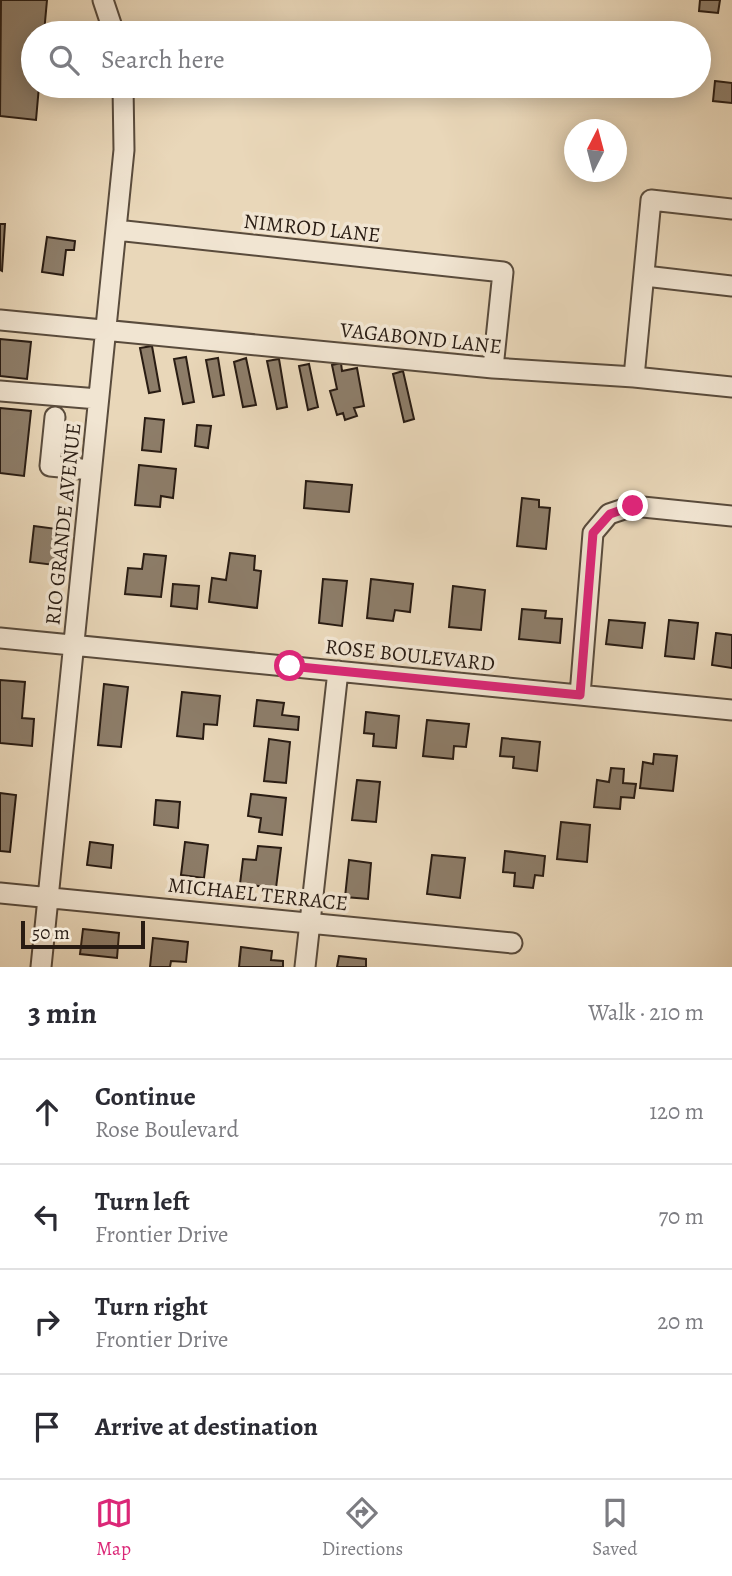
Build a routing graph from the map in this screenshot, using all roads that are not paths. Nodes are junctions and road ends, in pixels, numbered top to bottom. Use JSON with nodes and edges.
{"nodes":[{"id":1,"x":103,"y":0,"type":"edge"},
{"id":2,"x":110,"y":21,"type":"edge"},
{"id":3,"x":123,"y":98,"type":"edge"},
{"id":4,"x":732,"y":208,"type":"edge"},
{"id":5,"x":116,"y":230,"type":"junction"},
{"id":6,"x":645,"y":276,"type":"junction"},
{"id":7,"x":732,"y":286,"type":"edge"},
{"id":8,"x":0,"y":320,"type":"edge"},
{"id":9,"x":106,"y":329,"type":"junction"},
{"id":10,"x":493,"y":368,"type":"junction"},
{"id":11,"x":634,"y":377,"type":"junction"},
{"id":12,"x":732,"y":387,"type":"edge"},
{"id":13,"x":0,"y":391,"type":"edge"},
{"id":14,"x":98,"y":399,"type":"junction"},
{"id":15,"x":55,"y":417,"type":"dead end"},
{"id":16,"x":91,"y":470,"type":"junction"},
{"id":17,"x":732,"y":516,"type":"edge"},
{"id":18,"x":0,"y":638,"type":"edge"},
{"id":19,"x":73,"y":644,"type":"junction"},
{"id":20,"x":338,"y":671,"type":"junction"},
{"id":21,"x":580,"y":695,"type":"junction"},
{"id":22,"x":732,"y":710,"type":"edge"},
{"id":23,"x":0,"y":893,"type":"edge"},
{"id":24,"x":48,"y":897,"type":"junction"},
{"id":25,"x":310,"y":922,"type":"junction"},
{"id":26,"x":512,"y":943,"type":"dead end"},
{"id":27,"x":41,"y":967,"type":"edge"},
{"id":28,"x":305,"y":967,"type":"edge"}],
"edges":[{"from":1,"to":2,"type":"street"},
{"from":3,"to":5,"type":"street","name":"RIO GRANDE AVENUE"},
{"from":4,"to":6,"type":"street"},
{"from":5,"to":9,"type":"street","name":"RIO GRANDE AVENUE"},
{"from":5,"to":10,"type":"street","name":"NIMROD LANE"},
{"from":6,"to":7,"type":"street"},
{"from":6,"to":11,"type":"street"},
{"from":8,"to":9,"type":"street","name":"VAGABOND LANE"},
{"from":9,"to":10,"type":"street","name":"VAGABOND LANE"},
{"from":9,"to":14,"type":"street","name":"RIO GRANDE AVENUE"},
{"from":10,"to":11,"type":"street","name":"VAGABOND LANE"},
{"from":11,"to":12,"type":"street","name":"VAGABOND LANE"},
{"from":13,"to":14,"type":"street"},
{"from":14,"to":16,"type":"street","name":"RIO GRANDE AVENUE"},
{"from":15,"to":16,"type":"street"},
{"from":16,"to":19,"type":"street","name":"RIO GRANDE AVENUE"},
{"from":17,"to":21,"type":"street"},
{"from":18,"to":19,"type":"street","name":"ROSE BOULEVARD"},
{"from":19,"to":20,"type":"street","name":"ROSE BOULEVARD"},
{"from":19,"to":24,"type":"street","name":"RIO GRANDE AVENUE"},
{"from":20,"to":21,"type":"street","name":"ROSE BOULEVARD"},
{"from":20,"to":25,"type":"street"},
{"from":21,"to":22,"type":"street","name":"ROSE BOULEVARD"},
{"from":23,"to":24,"type":"street","name":"MICHAEL TERRACE"},
{"from":24,"to":25,"type":"street","name":"MICHAEL TERRACE"},
{"from":24,"to":27,"type":"street","name":"RIO GRANDE AVENUE"},
{"from":25,"to":26,"type":"street","name":"MICHAEL TERRACE"},
{"from":25,"to":28,"type":"street"}]}
